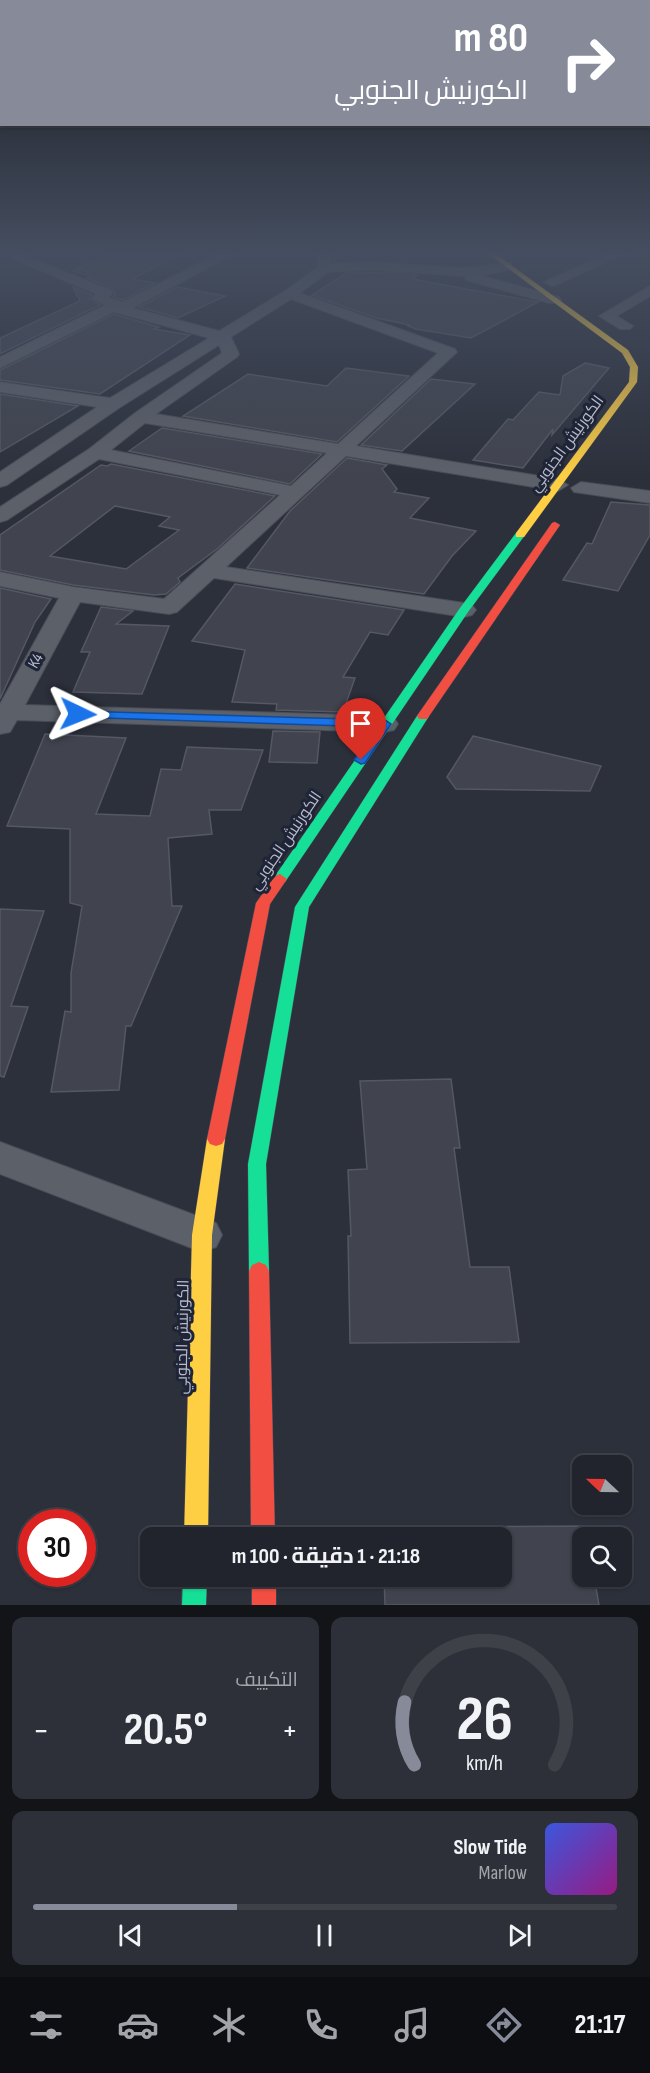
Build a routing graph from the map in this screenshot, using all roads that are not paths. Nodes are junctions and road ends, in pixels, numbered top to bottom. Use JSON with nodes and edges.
{"nodes":[{"id":1,"x":77,"y":327,"type":"edge"},
{"id":2,"x":188,"y":327,"type":"edge"},
{"id":3,"x":239,"y":327,"type":"edge"},
{"id":4,"x":380,"y":327,"type":"edge"},
{"id":5,"x":591,"y":327,"type":"edge"},
{"id":6,"x":611,"y":327,"type":"edge"},
{"id":7,"x":633,"y":327,"type":"edge"},
{"id":8,"x":642,"y":328,"type":"dead end"},
{"id":9,"x":223,"y":337,"type":"junction"},
{"id":10,"x":642,"y":351,"type":"dead end"},
{"id":11,"x":0,"y":364,"type":"edge"},
{"id":12,"x":20,"y":369,"type":"dead end"},
{"id":13,"x":40,"y":375,"type":"dead end"},
{"id":14,"x":8,"y":389,"type":"edge"},
{"id":15,"x":0,"y":399,"type":"edge"},
{"id":16,"x":113,"y":404,"type":"junction"},
{"id":17,"x":141,"y":417,"type":"junction"},
{"id":18,"x":342,"y":451,"type":"junction"},
{"id":19,"x":96,"y":453,"type":"junction"},
{"id":20,"x":592,"y":471,"type":"dead end"},
{"id":21,"x":1,"y":479,"type":"edge"},
{"id":22,"x":558,"y":485,"type":"junction"},
{"id":23,"x":297,"y":493,"type":"junction"},
{"id":24,"x":577,"y":493,"type":"joint"},
{"id":25,"x":650,"y":497,"type":"edge"},
{"id":26,"x":0,"y":516,"type":"edge"},
{"id":27,"x":560,"y":518,"type":"dead end"},
{"id":28,"x":212,"y":571,"type":"junction"},
{"id":29,"x":0,"y":579,"type":"edge"},
{"id":30,"x":73,"y":594,"type":"junction"},
{"id":31,"x":464,"y":610,"type":"junction"},
{"id":32,"x":2,"y":717,"type":"edge"},
{"id":33,"x":385,"y":724,"type":"junction"},
{"id":34,"x":0,"y":1158,"type":"edge"},
{"id":35,"x":202,"y":1235,"type":"junction"},
{"id":36,"x":196,"y":1527,"type":"edge"},
{"id":37,"x":263,"y":1527,"type":"edge"},
{"id":38,"x":195,"y":1587,"type":"edge"},
{"id":39,"x":264,"y":1587,"type":"edge"},
{"id":40,"x":194,"y":1605,"type":"edge"},
{"id":41,"x":264,"y":1605,"type":"edge"}],
"edges":[{"from":1,"to":11,"type":"street"},
{"from":2,"to":9,"type":"street"},
{"from":3,"to":9,"type":"street"},
{"from":4,"to":18,"type":"street"},
{"from":5,"to":22,"type":"main road","name":"الكورنيش الجنوبي"},
{"from":6,"to":10,"type":"main road","name":"الكورنيش الجنوبي"},
{"from":7,"to":8,"type":"street"},
{"from":9,"to":16,"type":"street"},
{"from":9,"to":17,"type":"street"},
{"from":11,"to":12,"type":"street"},
{"from":13,"to":14,"type":"street"},
{"from":14,"to":15,"type":"street"},
{"from":14,"to":16,"type":"street"},
{"from":16,"to":21,"type":"street"},
{"from":17,"to":18,"type":"street"},
{"from":17,"to":19,"type":"street"},
{"from":18,"to":22,"type":"street"},
{"from":18,"to":23,"type":"street"},
{"from":19,"to":23,"type":"street"},
{"from":19,"to":26,"type":"street"},
{"from":20,"to":24,"type":"main road"},
{"from":22,"to":31,"type":"main road","name":"الكورنيش الجنوبي"},
{"from":23,"to":28,"type":"street"},
{"from":24,"to":25,"type":"street"},
{"from":27,"to":37,"type":"main road"},
{"from":28,"to":30,"type":"street"},
{"from":28,"to":31,"type":"street"},
{"from":29,"to":30,"type":"street"},
{"from":30,"to":32,"type":"street","name":"K4"},
{"from":31,"to":33,"type":"main road","name":"الكورنيش الجنوبي"},
{"from":32,"to":33,"type":"street"},
{"from":33,"to":35,"type":"main road","name":"الكورنيش الجنوبي"},
{"from":34,"to":35,"type":"street"},
{"from":35,"to":36,"type":"main road","name":"الكورنيش الجنوبي"},
{"from":38,"to":40,"type":"main road"},
{"from":39,"to":41,"type":"main road"}]}
